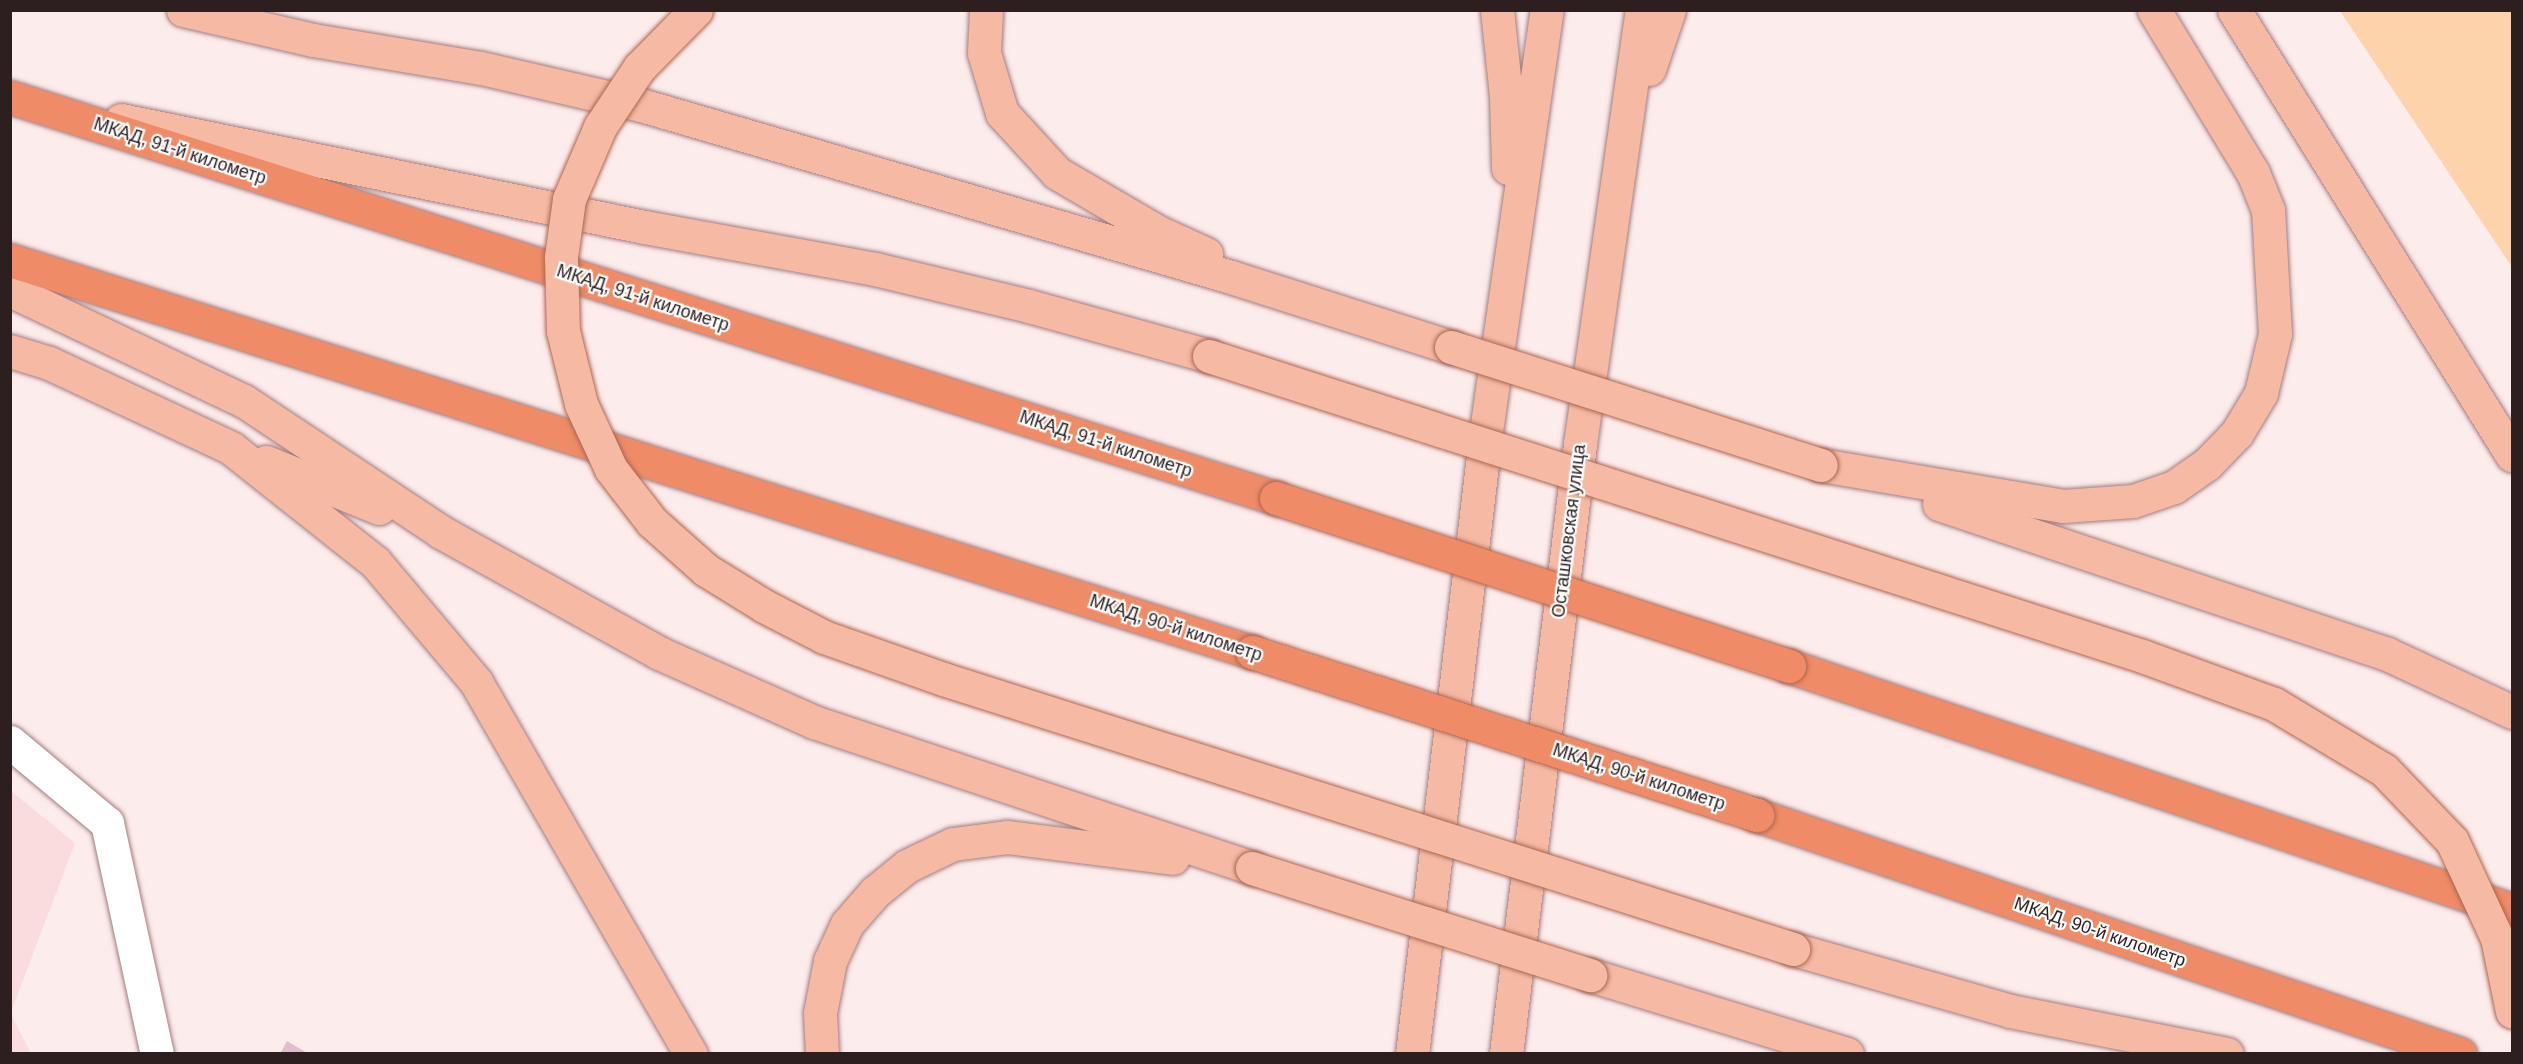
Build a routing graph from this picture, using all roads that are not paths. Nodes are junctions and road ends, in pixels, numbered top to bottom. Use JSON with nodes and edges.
{"nodes":[{"id":1,"x":183,"y":10,"type":"edge"},
{"id":2,"x":696,"y":10,"type":"edge"},
{"id":3,"x":986,"y":10,"type":"edge"},
{"id":4,"x":1497,"y":10,"type":"edge"},
{"id":5,"x":1547,"y":10,"type":"edge"},
{"id":6,"x":1642,"y":10,"type":"edge"},
{"id":7,"x":1669,"y":10,"type":"edge"},
{"id":8,"x":2154,"y":10,"type":"edge"},
{"id":9,"x":2226,"y":10,"type":"edge"},
{"id":10,"x":2234,"y":10,"type":"edge"},
{"id":11,"x":2282,"y":87,"type":"junction"},
{"id":12,"x":11,"y":97,"type":"edge"},
{"id":13,"x":1617,"y":183,"type":"junction"},
{"id":14,"x":10,"y":260,"type":"edge"},
{"id":15,"x":1511,"y":260,"type":"junction"},
{"id":16,"x":1232,"y":272,"type":"junction"},
{"id":17,"x":10,"y":290,"type":"edge"},
{"id":18,"x":10,"y":351,"type":"edge"},
{"id":19,"x":231,"y":448,"type":"junction"},
{"id":20,"x":2512,"y":455,"type":"edge"},
{"id":21,"x":1821,"y":465,"type":"junction"},
{"id":22,"x":441,"y":532,"type":"junction"},
{"id":23,"x":2512,"y":712,"type":"edge"},
{"id":24,"x":10,"y":742,"type":"edge"},
{"id":25,"x":1173,"y":850,"type":"junction"},
{"id":26,"x":2512,"y":910,"type":"edge"},
{"id":27,"x":1418,"y":987,"type":"junction"},
{"id":28,"x":2512,"y":1011,"type":"edge"},
{"id":29,"x":1777,"y":1034,"type":"junction"},
{"id":30,"x":1506,"y":1049,"type":"edge"},
{"id":31,"x":157,"y":1053,"type":"edge"},
{"id":32,"x":691,"y":1053,"type":"edge"},
{"id":33,"x":822,"y":1053,"type":"edge"},
{"id":34,"x":1398,"y":1053,"type":"edge"},
{"id":35,"x":1412,"y":1053,"type":"edge"},
{"id":36,"x":1819,"y":1053,"type":"edge"},
{"id":37,"x":1847,"y":1053,"type":"edge"},
{"id":38,"x":2227,"y":1053,"type":"edge"},
{"id":39,"x":2460,"y":1053,"type":"edge"}],
"edges":[{"from":1,"to":16,"type":"main road"},
{"from":2,"to":38,"type":"main road","bridge":true},
{"from":3,"to":16,"type":"main road"},
{"from":4,"to":15,"type":"main road"},
{"from":5,"to":15,"type":"main road"},
{"from":6,"to":13,"type":"main road","name":"Осташковская улица"},
{"from":7,"to":13,"type":"main road"},
{"from":8,"to":21,"type":"main road"},
{"from":9,"to":11,"type":"lane"},
{"from":10,"to":11,"type":"main road"},
{"from":11,"to":20,"type":"main road"},
{"from":12,"to":26,"type":"highway","name":"МКАД, 91-й километр","bridge":true},
{"from":12,"to":28,"type":"main road","bridge":true},
{"from":13,"to":30,"type":"main road","name":"Осташковская улица"},
{"from":14,"to":39,"type":"highway","name":"МКАД, 90-й километр","bridge":true},
{"from":15,"to":27,"type":"main road"},
{"from":16,"to":21,"type":"main road","bridge":true},
{"from":17,"to":22,"type":"main road"},
{"from":18,"to":19,"type":"main road"},
{"from":19,"to":22,"type":"main road"},
{"from":19,"to":32,"type":"main road"},
{"from":21,"to":23,"type":"main road"},
{"from":22,"to":25,"type":"main road"},
{"from":24,"to":31,"type":"lane"},
{"from":25,"to":29,"type":"main road","bridge":true},
{"from":25,"to":33,"type":"main road"},
{"from":27,"to":34,"type":"main road"},
{"from":27,"to":35,"type":"main road"},
{"from":29,"to":36,"type":"main road"},
{"from":29,"to":37,"type":"main road"}]}
